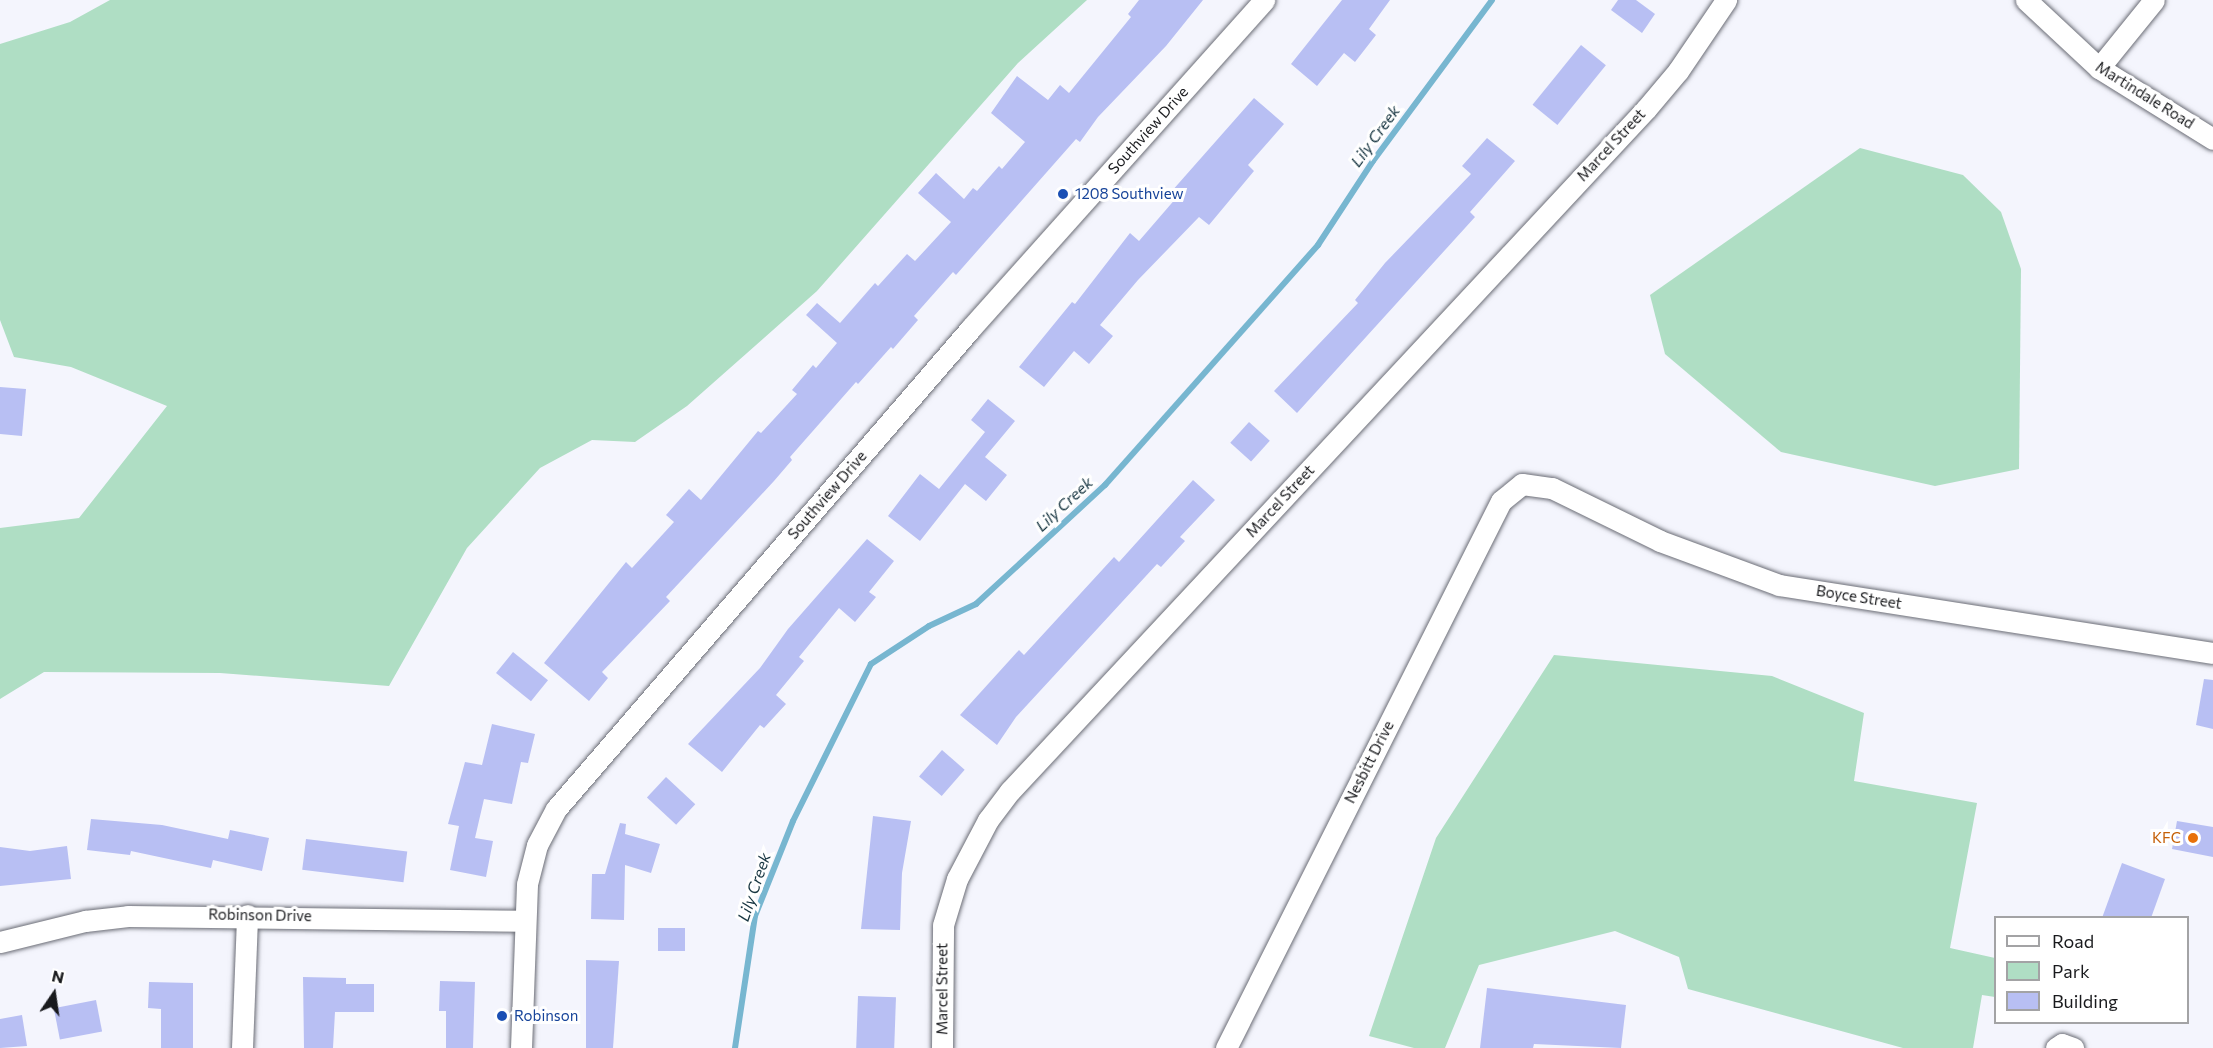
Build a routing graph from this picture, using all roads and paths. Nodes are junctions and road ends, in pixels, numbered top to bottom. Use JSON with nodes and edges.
{"nodes":[{"id":1,"x":1264,"y":0,"type":"edge"},
{"id":2,"x":1726,"y":0,"type":"edge"},
{"id":3,"x":2026,"y":0,"type":"edge"},
{"id":4,"x":2154,"y":0,"type":"edge"},
{"id":5,"x":2099,"y":68,"type":"junction"},
{"id":6,"x":2213,"y":139,"type":"edge"},
{"id":7,"x":1522,"y":484,"type":"joint"},
{"id":8,"x":2213,"y":653,"type":"edge"},
{"id":9,"x":247,"y":915,"type":"junction"},
{"id":10,"x":523,"y":921,"type":"junction"},
{"id":11,"x":0,"y":942,"type":"edge"},
{"id":12,"x":242,"y":1048,"type":"edge"},
{"id":13,"x":521,"y":1048,"type":"edge"},
{"id":14,"x":942,"y":1048,"type":"edge"},
{"id":15,"x":1226,"y":1048,"type":"edge"},
{"id":16,"x":2056,"y":1048,"type":"edge"},
{"id":17,"x":2073,"y":1048,"type":"edge"}],
"edges":[{"from":1,"to":10,"type":"street","name":"Southview Drive"},
{"from":2,"to":14,"type":"street","name":"Marcel Street"},
{"from":3,"to":5,"type":"street","name":"Martindale Road"},
{"from":4,"to":5,"type":"street"},
{"from":5,"to":6,"type":"street","name":"Martindale Road"},
{"from":7,"to":8,"type":"street","name":"Boyce Street"},
{"from":7,"to":15,"type":"street","name":"Nesbitt Drive"},
{"from":9,"to":10,"type":"street","name":"Robinson Drive"},
{"from":9,"to":11,"type":"street","name":"Robinson Drive"},
{"from":9,"to":12,"type":"street"},
{"from":10,"to":13,"type":"street","name":"Southview Drive"},
{"from":16,"to":17,"type":"street"}]}
